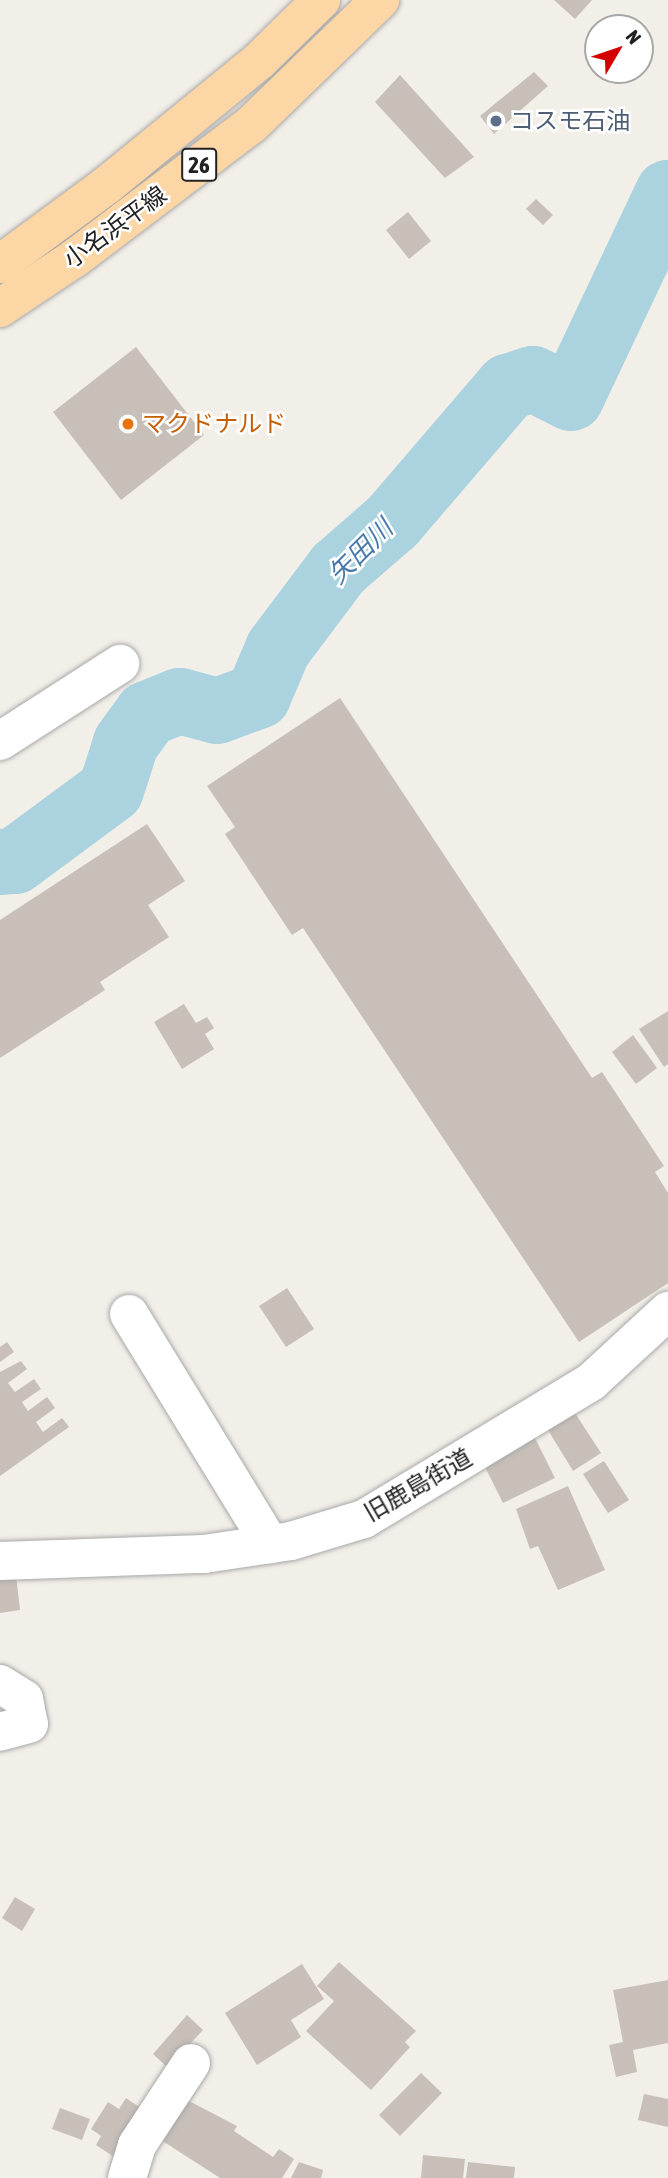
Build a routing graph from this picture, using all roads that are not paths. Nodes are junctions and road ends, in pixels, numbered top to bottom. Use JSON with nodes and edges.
{"nodes":[{"id":1,"x":321,"y":0,"type":"edge"},
{"id":2,"x":380,"y":0,"type":"edge"},
{"id":3,"x":0,"y":264,"type":"edge"},
{"id":4,"x":0,"y":307,"type":"edge"},
{"id":5,"x":120,"y":664,"type":"dead end"},
{"id":6,"x":0,"y":741,"type":"edge"},
{"id":7,"x":668,"y":1311,"type":"edge"},
{"id":8,"x":129,"y":1314,"type":"dead end"},
{"id":9,"x":270,"y":1544,"type":"junction"},
{"id":10,"x":0,"y":1561,"type":"edge"},
{"id":11,"x":0,"y":1684,"type":"edge"},
{"id":12,"x":0,"y":1732,"type":"edge"},
{"id":13,"x":191,"y":2063,"type":"dead end"},
{"id":14,"x":127,"y":2178,"type":"edge"}],
"edges":[{"from":1,"to":3,"type":"main road","name":"小名浜平線","number":"26"},
{"from":2,"to":4,"type":"main road","name":"小名浜平線","number":"26"},
{"from":5,"to":6,"type":"street"},
{"from":7,"to":9,"type":"street","name":"旧鹿島街道"},
{"from":8,"to":9,"type":"street"},
{"from":9,"to":10,"type":"street","name":"旧鹿島街道"},
{"from":11,"to":12,"type":"street"},
{"from":13,"to":14,"type":"street"}]}
